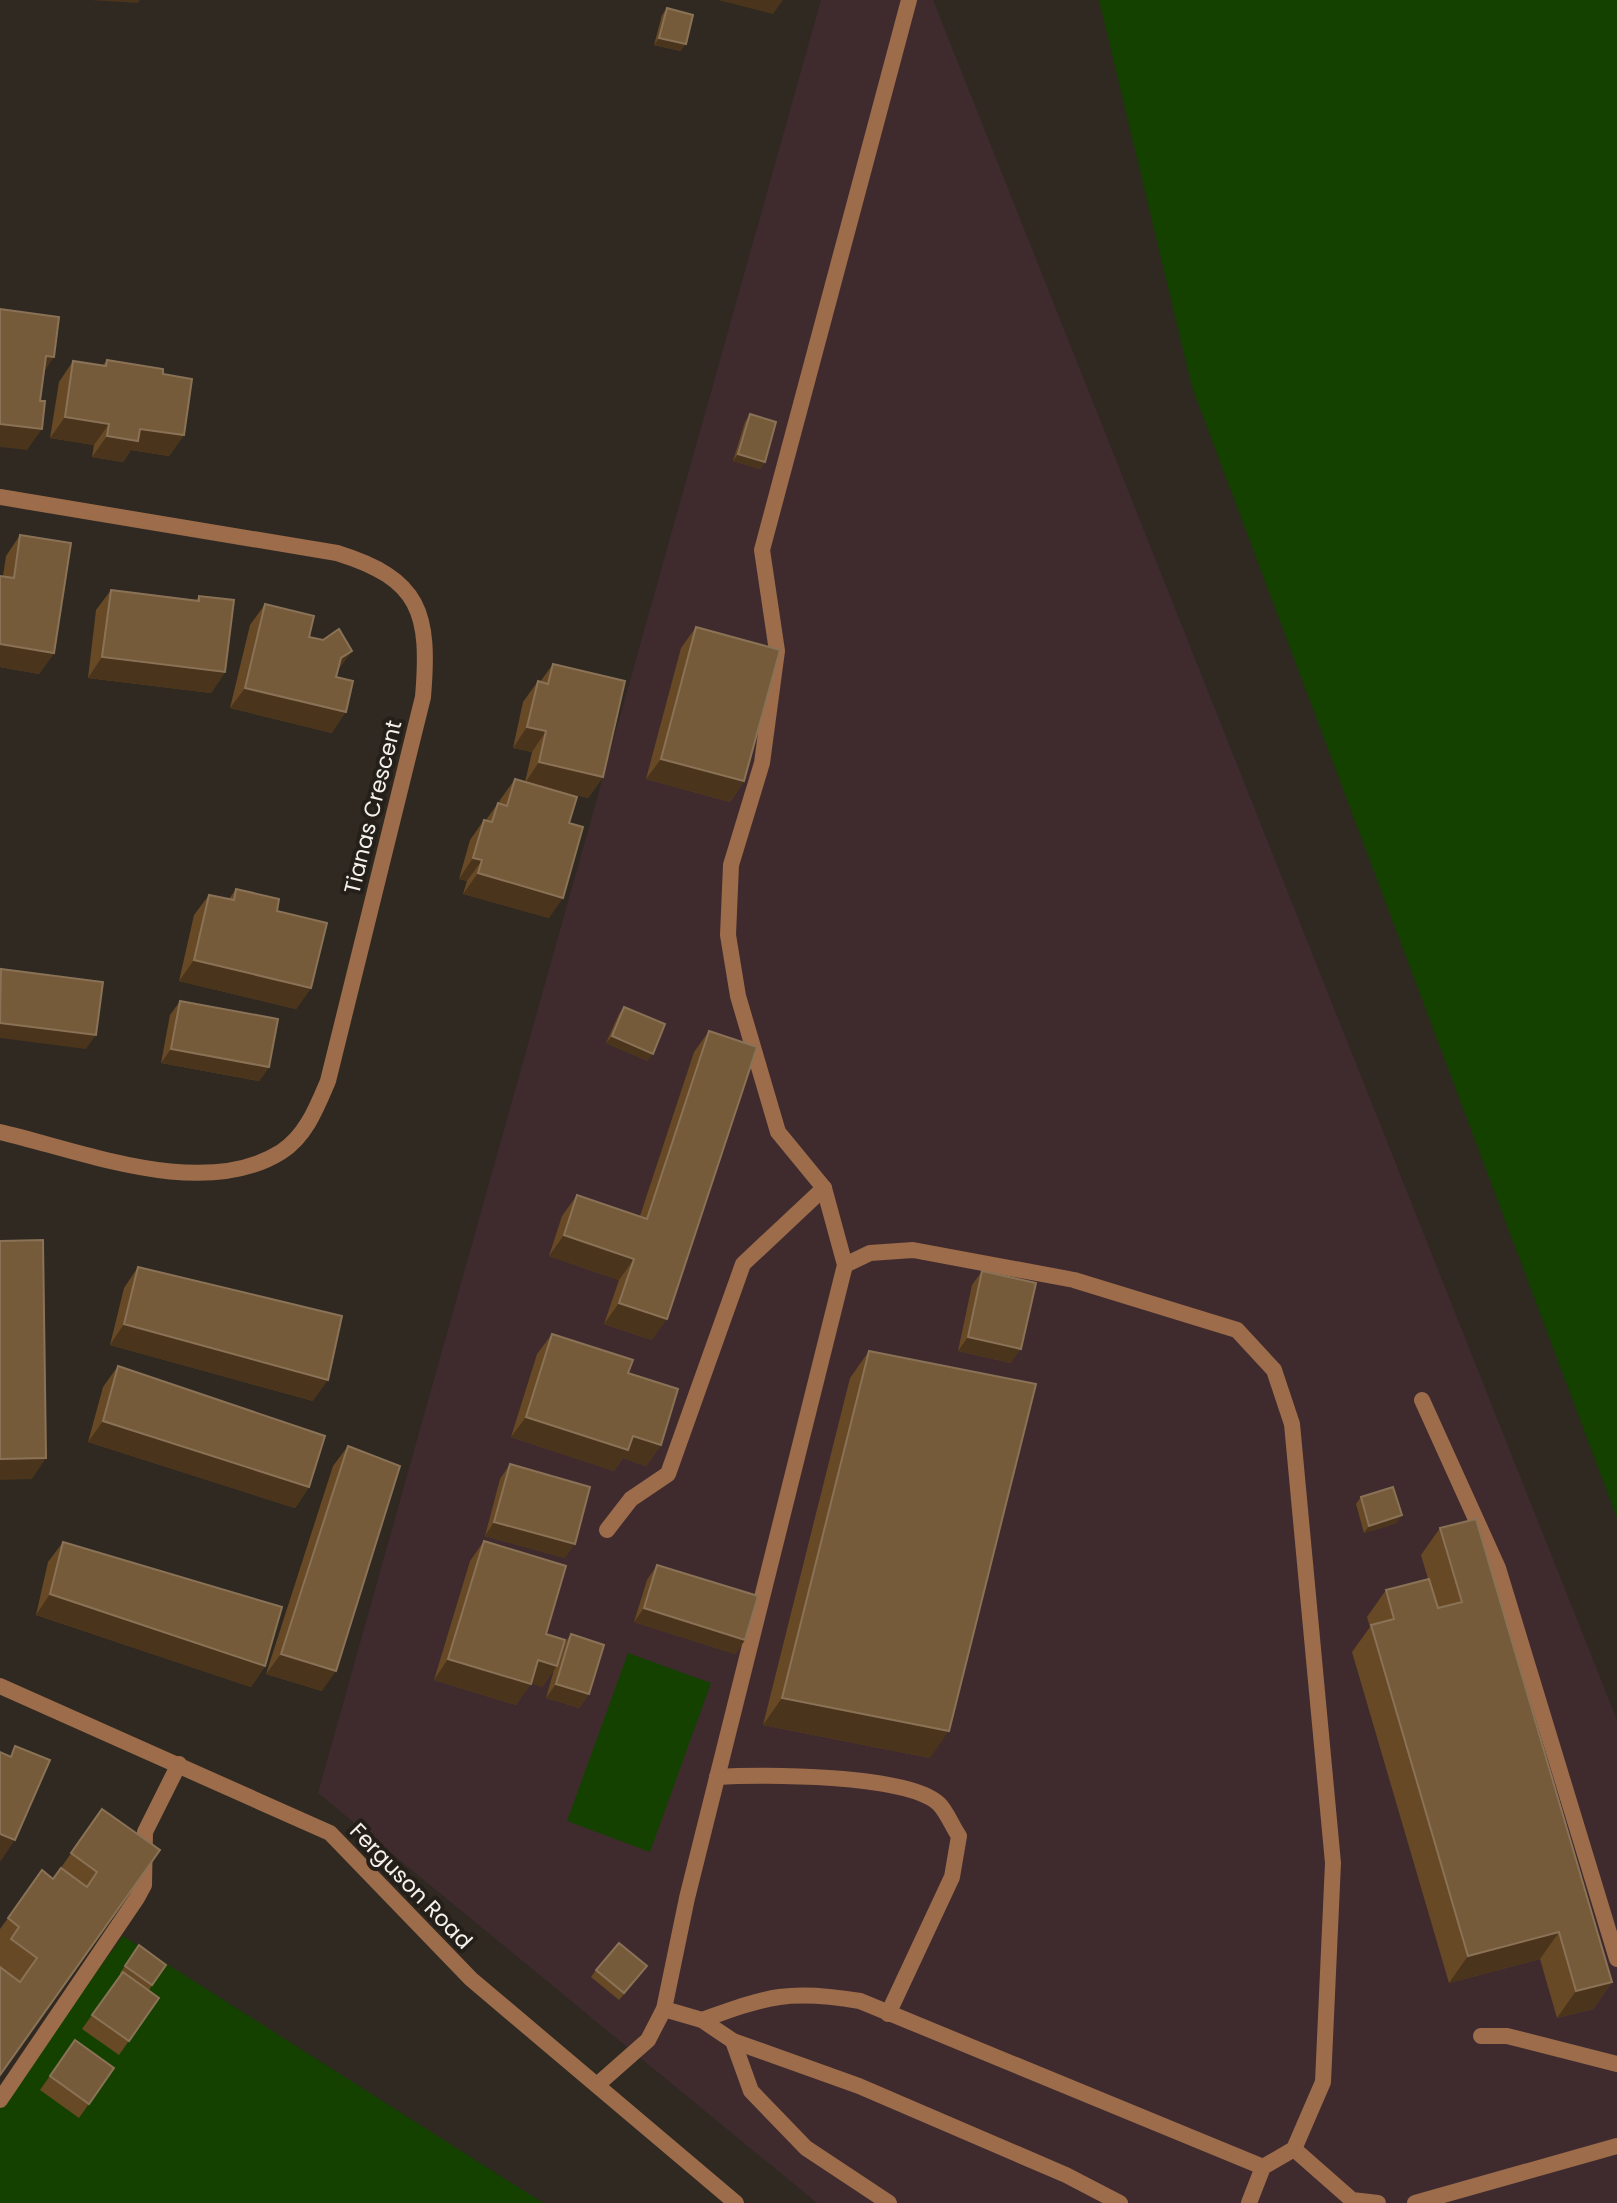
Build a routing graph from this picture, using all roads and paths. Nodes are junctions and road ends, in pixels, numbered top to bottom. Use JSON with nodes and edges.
{"nodes":[{"id":1,"x":909,"y":0,"type":"edge"},
{"id":2,"x":0,"y":497,"type":"edge"},
{"id":3,"x":0,"y":1132,"type":"edge"},
{"id":4,"x":824,"y":1188,"type":"junction"},
{"id":5,"x":845,"y":1265,"type":"junction"},
{"id":6,"x":1422,"y":1400,"type":"dead end"},
{"id":7,"x":607,"y":1530,"type":"dead end"},
{"id":8,"x":0,"y":1686,"type":"edge"},
{"id":9,"x":179,"y":1764,"type":"junction"},
{"id":10,"x":717,"y":1777,"type":"junction"},
{"id":11,"x":1617,"y":1959,"type":"edge"},
{"id":12,"x":664,"y":2009,"type":"junction"},
{"id":13,"x":888,"y":2014,"type":"junction"},
{"id":14,"x":702,"y":2020,"type":"junction"},
{"id":15,"x":1481,"y":2036,"type":"dead end"},
{"id":16,"x":733,"y":2041,"type":"junction"},
{"id":17,"x":1617,"y":2064,"type":"edge"},
{"id":18,"x":597,"y":2085,"type":"junction"},
{"id":19,"x":0,"y":2100,"type":"edge"},
{"id":20,"x":1617,"y":2146,"type":"edge"},
{"id":21,"x":1294,"y":2149,"type":"junction"},
{"id":22,"x":1263,"y":2167,"type":"junction"},
{"id":23,"x":736,"y":2203,"type":"edge"},
{"id":24,"x":889,"y":2203,"type":"edge"},
{"id":25,"x":1120,"y":2203,"type":"edge"},
{"id":26,"x":1249,"y":2203,"type":"edge"},
{"id":27,"x":1378,"y":2203,"type":"edge"},
{"id":28,"x":1415,"y":2203,"type":"edge"}],
"edges":[{"from":1,"to":4,"type":"street"},
{"from":2,"to":3,"type":"street","name":"Tianas Crescent"},
{"from":4,"to":5,"type":"street"},
{"from":4,"to":7,"type":"street"},
{"from":5,"to":10,"type":"street"},
{"from":5,"to":21,"type":"street"},
{"from":6,"to":11,"type":"street"},
{"from":8,"to":9,"type":"street","name":"Ferguson Road"},
{"from":9,"to":18,"type":"street","name":"Ferguson Road"},
{"from":9,"to":19,"type":"street"},
{"from":10,"to":12,"type":"street"},
{"from":10,"to":13,"type":"street"},
{"from":12,"to":14,"type":"street"},
{"from":12,"to":18,"type":"street"},
{"from":13,"to":14,"type":"street"},
{"from":13,"to":22,"type":"street"},
{"from":14,"to":16,"type":"street"},
{"from":15,"to":17,"type":"street"},
{"from":16,"to":24,"type":"street"},
{"from":16,"to":25,"type":"street"},
{"from":18,"to":23,"type":"street","name":"Ferguson Road"},
{"from":20,"to":28,"type":"street"},
{"from":21,"to":22,"type":"street"},
{"from":21,"to":27,"type":"street"},
{"from":22,"to":26,"type":"street"}]}
